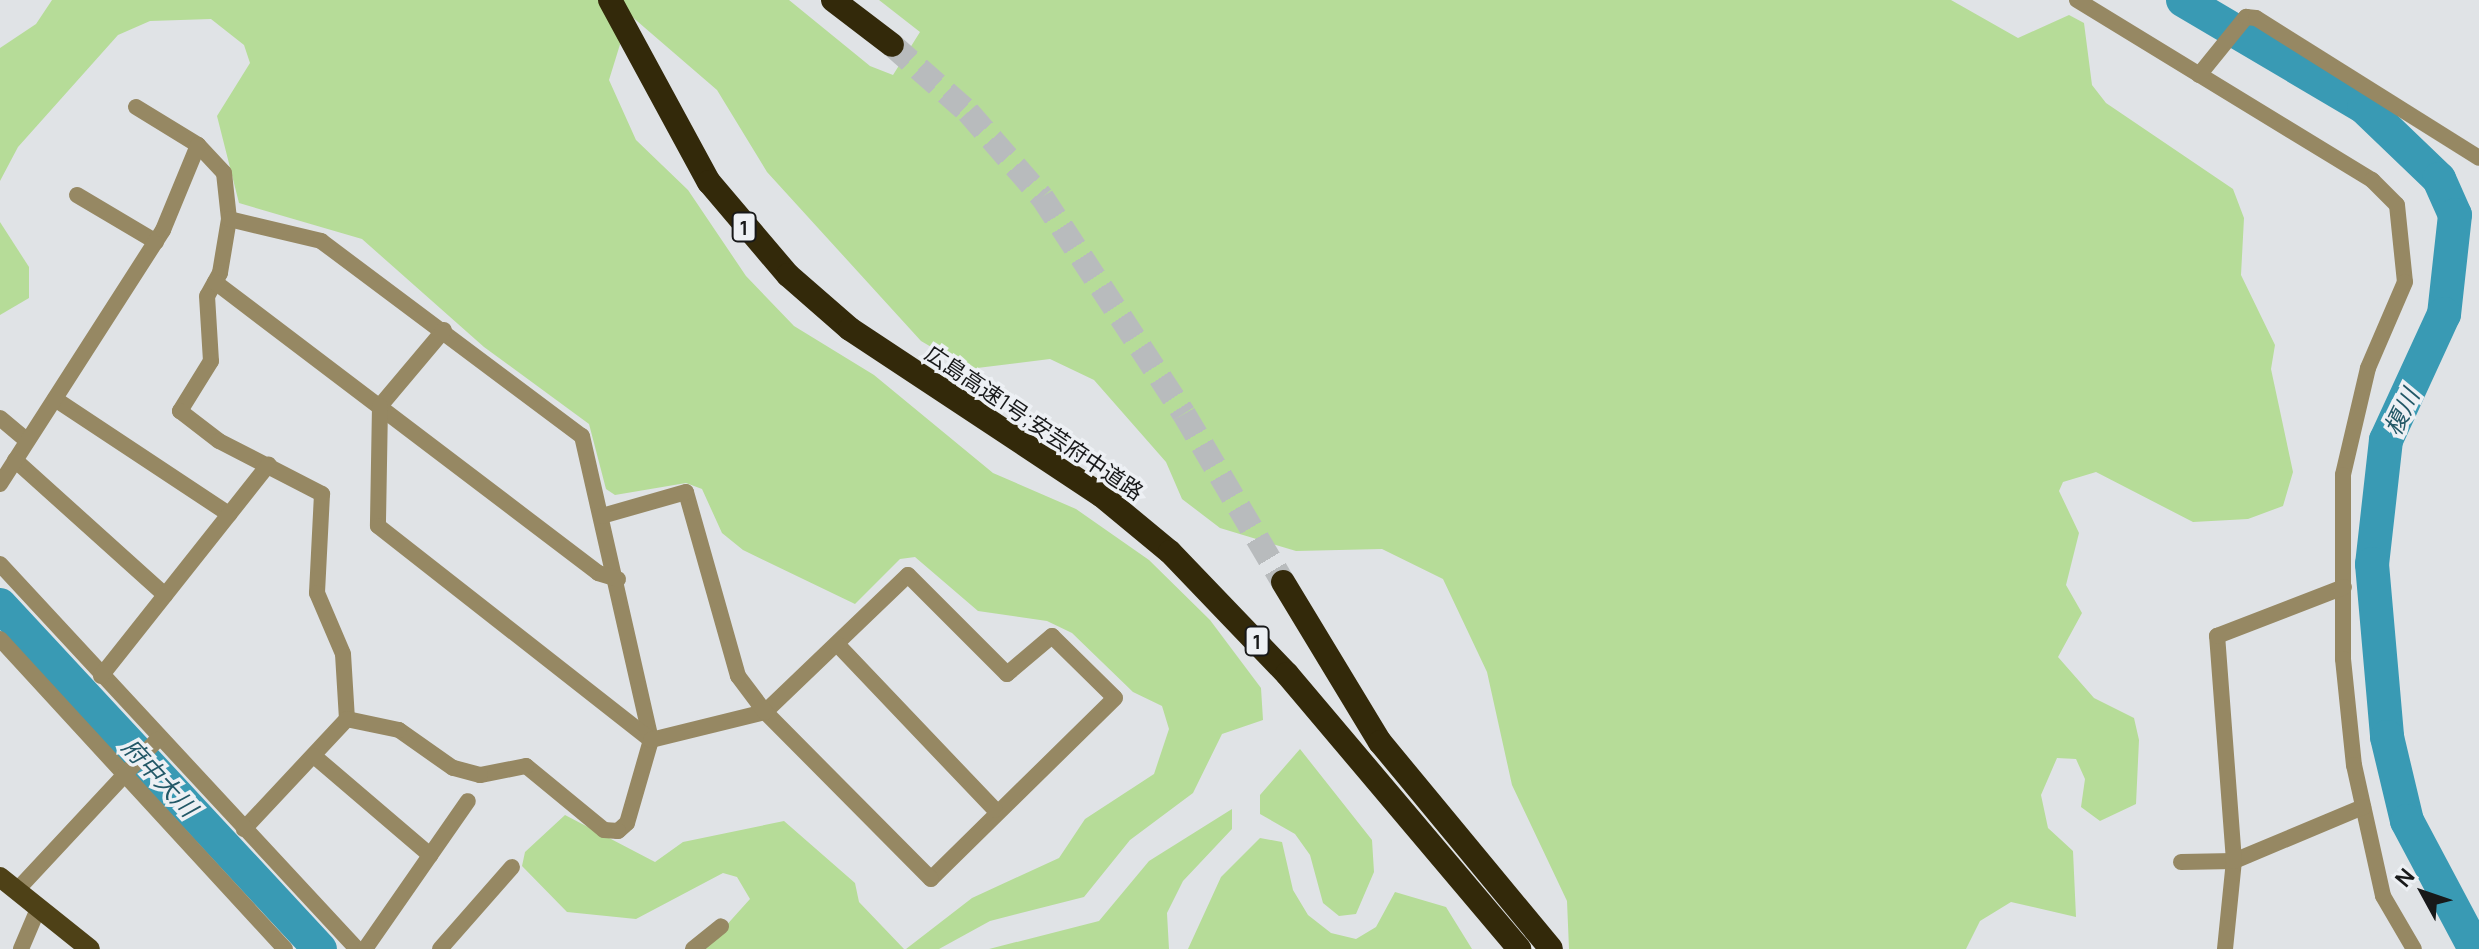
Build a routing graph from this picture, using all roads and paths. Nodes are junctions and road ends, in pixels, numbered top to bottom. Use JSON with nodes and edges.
{"nodes":[{"id":1,"x":610,"y":0,"type":"edge"},
{"id":2,"x":833,"y":0,"type":"edge"},
{"id":3,"x":2077,"y":0,"type":"edge"},
{"id":4,"x":892,"y":45,"type":"tunnel mouth"},
{"id":5,"x":2199,"y":75,"type":"junction"},
{"id":6,"x":136,"y":107,"type":"dead end"},
{"id":7,"x":198,"y":145,"type":"junction"},
{"id":8,"x":2479,"y":158,"type":"edge"},
{"id":9,"x":77,"y":195,"type":"dead end"},
{"id":10,"x":229,"y":219,"type":"junction"},
{"id":11,"x":156,"y":242,"type":"junction"},
{"id":12,"x":215,"y":282,"type":"junction"},
{"id":13,"x":444,"y":330,"type":"junction"},
{"id":14,"x":55,"y":399,"type":"junction"},
{"id":15,"x":380,"y":406,"type":"junction"},
{"id":16,"x":0,"y":418,"type":"edge"},
{"id":17,"x":27,"y":441,"type":"junction"},
{"id":18,"x":15,"y":460,"type":"junction"},
{"id":19,"x":269,"y":464,"type":"junction"},
{"id":20,"x":0,"y":484,"type":"edge"},
{"id":21,"x":229,"y":514,"type":"junction"},
{"id":22,"x":602,"y":516,"type":"junction"},
{"id":23,"x":0,"y":564,"type":"edge"},
{"id":24,"x":618,"y":579,"type":"junction"},
{"id":25,"x":1283,"y":582,"type":"tunnel mouth"},
{"id":26,"x":2344,"y":587,"type":"junction"},
{"id":27,"x":165,"y":595,"type":"junction"},
{"id":28,"x":0,"y":639,"type":"edge"},
{"id":29,"x":837,"y":644,"type":"junction"},
{"id":30,"x":101,"y":676,"type":"junction"},
{"id":31,"x":765,"y":712,"type":"junction"},
{"id":32,"x":347,"y":719,"type":"junction"},
{"id":33,"x":157,"y":740,"type":"junction"},
{"id":34,"x":651,"y":740,"type":"junction"},
{"id":35,"x":314,"y":756,"type":"junction"},
{"id":36,"x":124,"y":775,"type":"junction"},
{"id":37,"x":468,"y":801,"type":"dead end"},
{"id":38,"x":2363,"y":807,"type":"junction"},
{"id":39,"x":995,"y":810,"type":"junction"},
{"id":40,"x":244,"y":829,"type":"junction"},
{"id":41,"x":430,"y":855,"type":"junction"},
{"id":42,"x":2234,"y":861,"type":"junction"},
{"id":43,"x":2181,"y":862,"type":"dead end"},
{"id":44,"x":512,"y":867,"type":"dead end"},
{"id":45,"x":0,"y":877,"type":"edge"},
{"id":46,"x":18,"y":889,"type":"junction"},
{"id":47,"x":38,"y":909,"type":"junction"},
{"id":48,"x":721,"y":926,"type":"dead end"},
{"id":49,"x":1517,"y":947,"type":"edge"},
{"id":50,"x":21,"y":949,"type":"edge"},
{"id":51,"x":90,"y":949,"type":"edge"},
{"id":52,"x":285,"y":949,"type":"edge"},
{"id":53,"x":357,"y":949,"type":"edge"},
{"id":54,"x":365,"y":949,"type":"edge"},
{"id":55,"x":440,"y":949,"type":"edge"},
{"id":56,"x":693,"y":949,"type":"edge"},
{"id":57,"x":1551,"y":949,"type":"edge"},
{"id":58,"x":2225,"y":949,"type":"edge"},
{"id":59,"x":2414,"y":949,"type":"edge"}],
"edges":[{"from":1,"to":49,"type":"highway","name":"広島高速1号;安芸府中道路","number":"1"},
{"from":2,"to":4,"type":"highway"},
{"from":3,"to":5,"type":"street"},
{"from":5,"to":8,"type":"street"},
{"from":5,"to":26,"type":"street"},
{"from":6,"to":7,"type":"street"},
{"from":7,"to":10,"type":"street"},
{"from":7,"to":11,"type":"street"},
{"from":9,"to":11,"type":"street"},
{"from":10,"to":12,"type":"street"},
{"from":10,"to":13,"type":"street"},
{"from":11,"to":14,"type":"street"},
{"from":12,"to":15,"type":"street"},
{"from":12,"to":19,"type":"street"},
{"from":13,"to":15,"type":"street"},
{"from":13,"to":22,"type":"street"},
{"from":14,"to":17,"type":"street"},
{"from":14,"to":21,"type":"street"},
{"from":15,"to":24,"type":"street"},
{"from":15,"to":34,"type":"street"},
{"from":16,"to":17,"type":"street"},
{"from":17,"to":18,"type":"street"},
{"from":18,"to":20,"type":"street"},
{"from":18,"to":27,"type":"street"},
{"from":19,"to":21,"type":"street"},
{"from":19,"to":32,"type":"street"},
{"from":21,"to":27,"type":"street"},
{"from":22,"to":24,"type":"street"},
{"from":22,"to":31,"type":"street"},
{"from":23,"to":30,"type":"street"},
{"from":24,"to":34,"type":"street"},
{"from":25,"to":57,"type":"highway","number":"1"},
{"from":26,"to":38,"type":"street"},
{"from":26,"to":42,"type":"street"},
{"from":27,"to":30,"type":"street"},
{"from":28,"to":36,"type":"street"},
{"from":29,"to":31,"type":"street"},
{"from":29,"to":39,"type":"street"},
{"from":29,"to":39,"type":"street"},
{"from":30,"to":33,"type":"street"},
{"from":31,"to":34,"type":"street"},
{"from":31,"to":39,"type":"street"},
{"from":32,"to":34,"type":"street"},
{"from":32,"to":35,"type":"street"},
{"from":33,"to":36,"type":"street"},
{"from":33,"to":40,"type":"street"},
{"from":35,"to":40,"type":"street"},
{"from":35,"to":41,"type":"street"},
{"from":36,"to":46,"type":"street"},
{"from":36,"to":52,"type":"street"},
{"from":37,"to":41,"type":"street"},
{"from":38,"to":42,"type":"street"},
{"from":38,"to":59,"type":"street"},
{"from":40,"to":53,"type":"street"},
{"from":41,"to":54,"type":"street"},
{"from":42,"to":43,"type":"street"},
{"from":42,"to":58,"type":"street"},
{"from":44,"to":55,"type":"street"},
{"from":45,"to":46,"type":"main road"},
{"from":46,"to":47,"type":"main road"},
{"from":47,"to":50,"type":"street"},
{"from":47,"to":51,"type":"main road"},
{"from":48,"to":56,"type":"street"}]}
